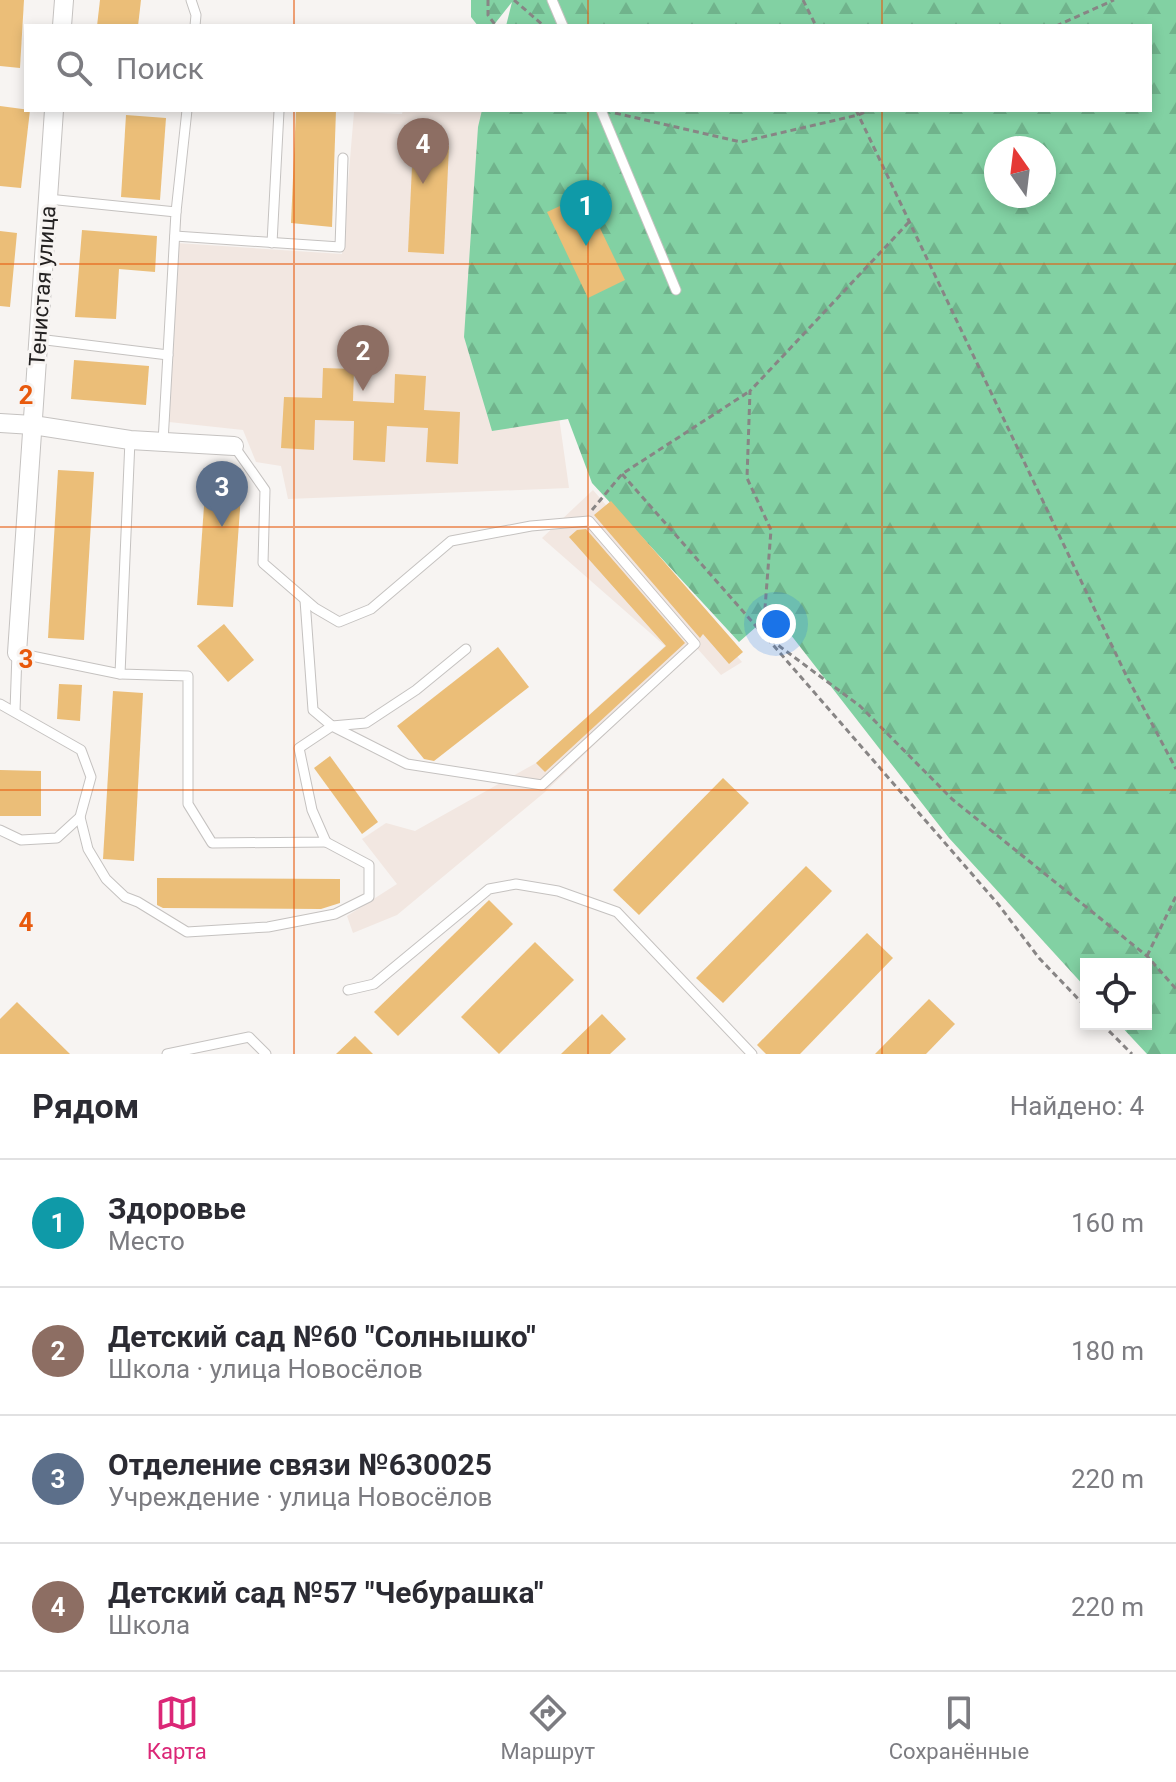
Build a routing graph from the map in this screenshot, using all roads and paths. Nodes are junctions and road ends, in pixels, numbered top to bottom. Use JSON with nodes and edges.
{"nodes":[{"id":1,"x":64,"y":0,"type":"edge"},
{"id":2,"x":191,"y":0,"type":"edge"},
{"id":3,"x":488,"y":0,"type":"edge"},
{"id":4,"x":514,"y":0,"type":"edge"},
{"id":5,"x":552,"y":0,"type":"edge"},
{"id":6,"x":803,"y":0,"type":"edge"},
{"id":7,"x":1114,"y":0,"type":"edge"},
{"id":8,"x":62,"y":24,"type":"edge"},
{"id":9,"x":195,"y":24,"type":"edge"},
{"id":10,"x":495,"y":24,"type":"edge"},
{"id":11,"x":542,"y":24,"type":"edge"},
{"id":12,"x":562,"y":24,"type":"edge"},
{"id":13,"x":815,"y":24,"type":"edge"},
{"id":14,"x":1060,"y":24,"type":"edge"},
{"id":15,"x":54,"y":112,"type":"edge"},
{"id":16,"x":187,"y":112,"type":"edge"},
{"id":17,"x":279,"y":112,"type":"edge"},
{"id":18,"x":602,"y":112,"type":"edge"},
{"id":19,"x":613,"y":112,"type":"dead end"},
{"id":20,"x":857,"y":112,"type":"edge"},
{"id":21,"x":865,"y":112,"type":"edge"},
{"id":22,"x":858,"y":115,"type":"junction"},
{"id":23,"x":343,"y":158,"type":"dead end"},
{"id":24,"x":48,"y":199,"type":"junction"},
{"id":25,"x":176,"y":212,"type":"junction"},
{"id":26,"x":909,"y":222,"type":"junction"},
{"id":27,"x":175,"y":236,"type":"junction"},
{"id":28,"x":272,"y":243,"type":"junction"},
{"id":29,"x":676,"y":290,"type":"dead end"},
{"id":30,"x":38,"y":339,"type":"junction"},
{"id":31,"x":168,"y":355,"type":"junction"},
{"id":32,"x":750,"y":391,"type":"junction"},
{"id":33,"x":0,"y":423,"type":"edge"},
{"id":34,"x":33,"y":425,"type":"junction"},
{"id":35,"x":130,"y":440,"type":"junction"},
{"id":36,"x":163,"y":442,"type":"junction"},
{"id":37,"x":234,"y":446,"type":"joint"},
{"id":38,"x":622,"y":474,"type":"junction"},
{"id":39,"x":589,"y":521,"type":"junction"},
{"id":40,"x":305,"y":600,"type":"junction"},
{"id":41,"x":763,"y":634,"type":"junction"},
{"id":42,"x":466,"y":649,"type":"dead end"},
{"id":43,"x":17,"y":653,"type":"junction"},
{"id":44,"x":120,"y":674,"type":"junction"},
{"id":45,"x":0,"y":704,"type":"edge"},
{"id":46,"x":15,"y":711,"type":"junction"},
{"id":47,"x":332,"y":726,"type":"junction"},
{"id":48,"x":1176,"y":769,"type":"edge"},
{"id":49,"x":80,"y":817,"type":"junction"},
{"id":50,"x":0,"y":830,"type":"edge"},
{"id":51,"x":326,"y":842,"type":"junction"},
{"id":52,"x":1176,"y":896,"type":"edge"},
{"id":53,"x":1147,"y":956,"type":"junction"},
{"id":54,"x":1176,"y":989,"type":"edge"},
{"id":55,"x":348,"y":990,"type":"dead end"},
{"id":56,"x":1080,"y":1001,"type":"edge"},
{"id":57,"x":1108,"y":1030,"type":"edge"},
{"id":58,"x":167,"y":1054,"type":"edge"},
{"id":59,"x":266,"y":1054,"type":"edge"},
{"id":60,"x":752,"y":1054,"type":"edge"},
{"id":61,"x":1132,"y":1054,"type":"edge"}],
"edges":[{"from":1,"to":8,"type":"street"},
{"from":2,"to":9,"type":"lane"},
{"from":3,"to":10,"type":"path"},
{"from":4,"to":11,"type":"path"},
{"from":5,"to":12,"type":"lane"},
{"from":6,"to":13,"type":"path"},
{"from":7,"to":14,"type":"path"},
{"from":15,"to":24,"type":"street","name":"Тенистая улица"},
{"from":16,"to":25,"type":"lane"},
{"from":17,"to":28,"type":"lane"},
{"from":18,"to":29,"type":"lane"},
{"from":19,"to":22,"type":"path"},
{"from":20,"to":22,"type":"path"},
{"from":21,"to":22,"type":"path"},
{"from":22,"to":26,"type":"path"},
{"from":23,"to":28,"type":"lane"},
{"from":24,"to":25,"type":"lane"},
{"from":24,"to":30,"type":"street","name":"Тенистая улица"},
{"from":25,"to":27,"type":"lane"},
{"from":26,"to":32,"type":"path"},
{"from":26,"to":48,"type":"path"},
{"from":27,"to":28,"type":"lane"},
{"from":27,"to":31,"type":"lane"},
{"from":30,"to":31,"type":"lane"},
{"from":30,"to":34,"type":"street","name":"Тенистая улица"},
{"from":31,"to":36,"type":"lane"},
{"from":32,"to":38,"type":"path"},
{"from":32,"to":41,"type":"path"},
{"from":33,"to":34,"type":"street"},
{"from":34,"to":35,"type":"street"},
{"from":34,"to":43,"type":"street","name":"Тенистая улица"},
{"from":35,"to":36,"type":"street"},
{"from":35,"to":44,"type":"lane"},
{"from":36,"to":37,"type":"street"},
{"from":37,"to":40,"type":"lane"},
{"from":38,"to":39,"type":"path"},
{"from":38,"to":41,"type":"path"},
{"from":39,"to":40,"type":"lane"},
{"from":39,"to":47,"type":"lane"},
{"from":40,"to":47,"type":"lane"},
{"from":41,"to":53,"type":"path"},
{"from":41,"to":56,"type":"path"},
{"from":42,"to":47,"type":"lane"},
{"from":43,"to":44,"type":"lane"},
{"from":43,"to":46,"type":"lane"},
{"from":44,"to":51,"type":"lane"},
{"from":45,"to":46,"type":"lane"},
{"from":46,"to":49,"type":"lane"},
{"from":47,"to":51,"type":"lane"},
{"from":49,"to":50,"type":"lane"},
{"from":49,"to":51,"type":"lane"},
{"from":52,"to":53,"type":"path"},
{"from":53,"to":54,"type":"path"},
{"from":55,"to":60,"type":"lane"},
{"from":57,"to":61,"type":"path"},
{"from":58,"to":59,"type":"lane"}]}
